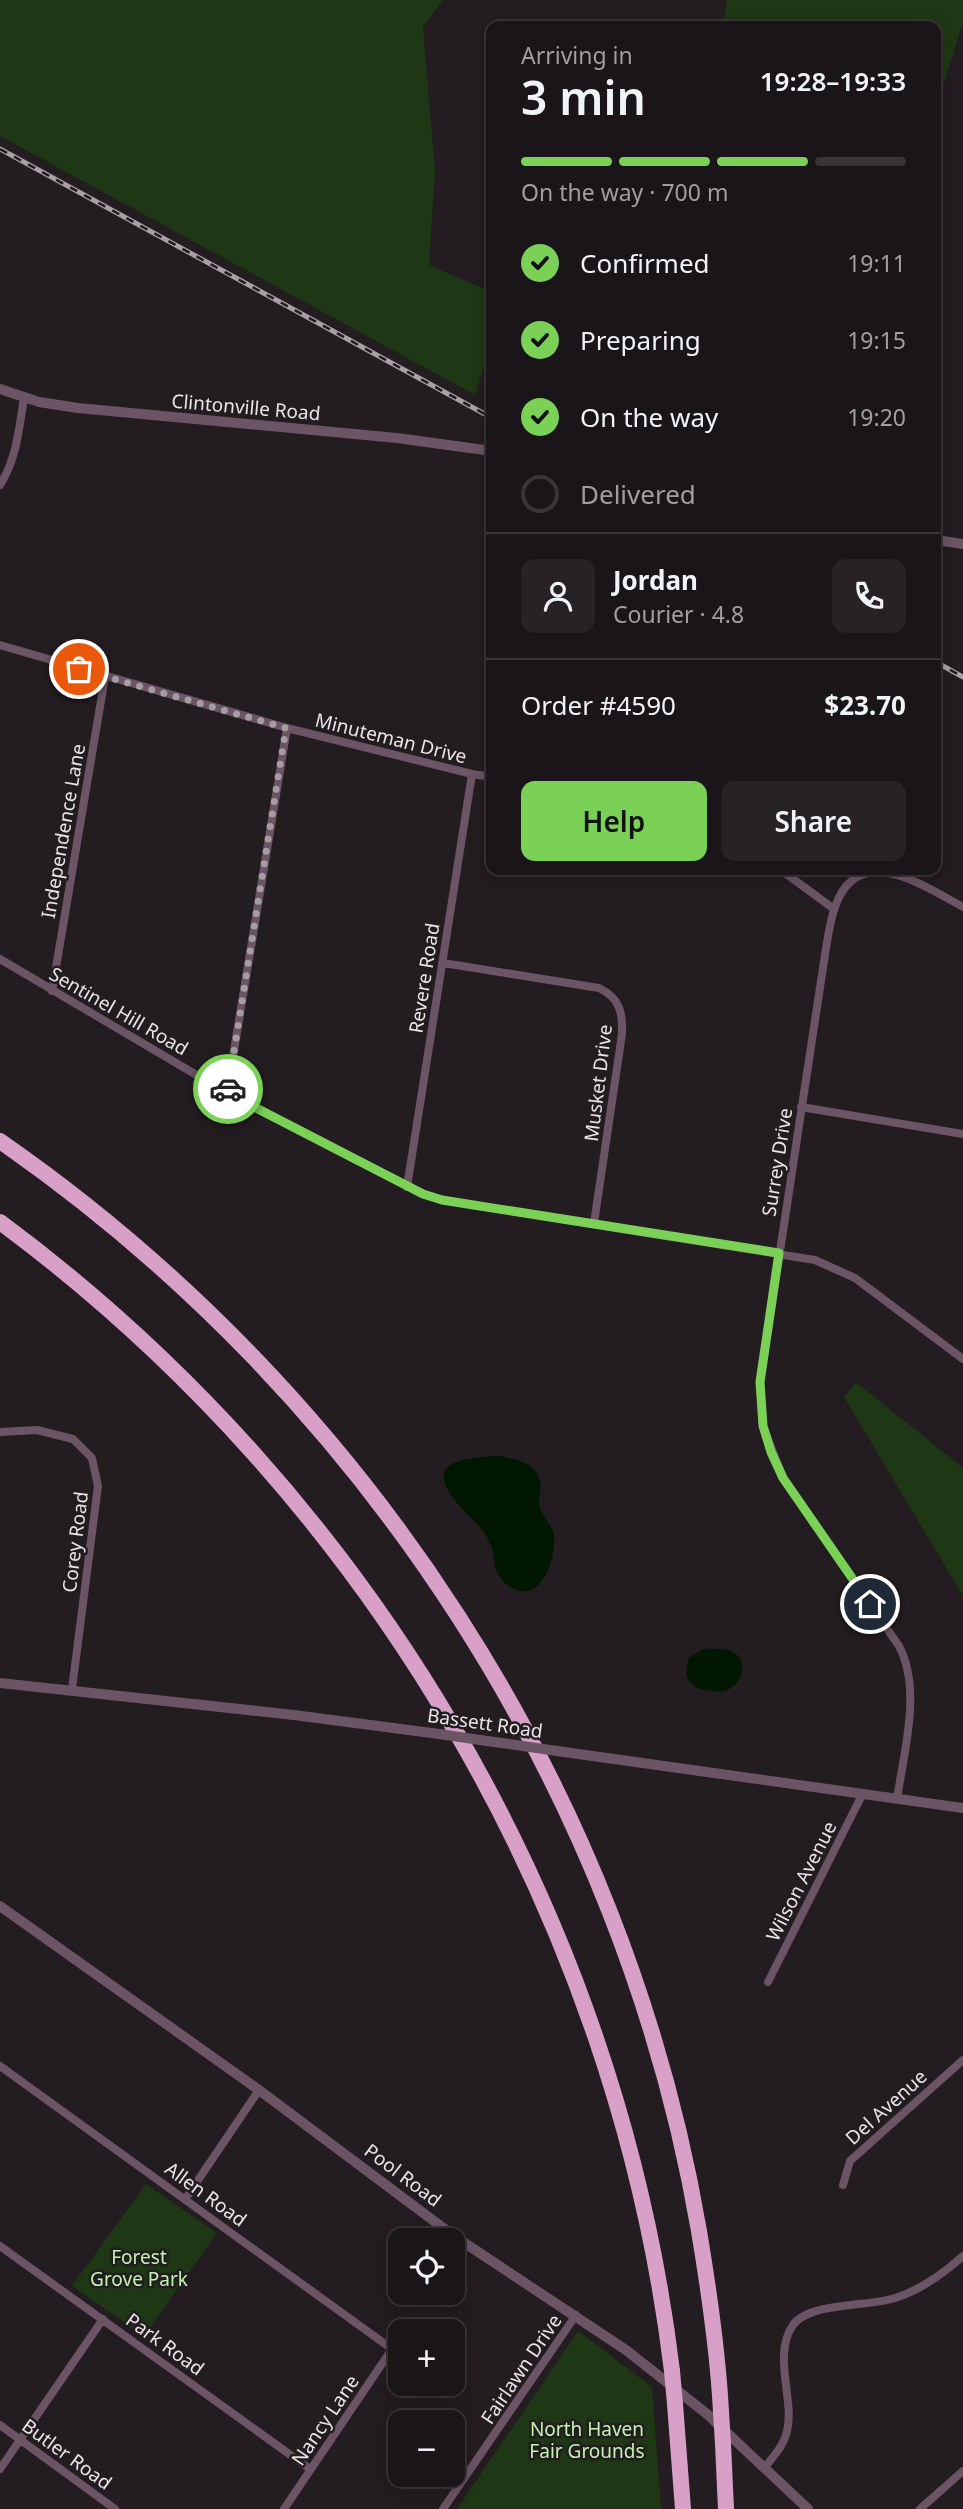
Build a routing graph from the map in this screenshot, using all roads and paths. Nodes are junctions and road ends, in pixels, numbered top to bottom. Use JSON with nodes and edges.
{"nodes":[{"id":1,"x":0,"y":388,"type":"edge"},
{"id":2,"x":24,"y":398,"type":"junction"},
{"id":3,"x":486,"y":450,"type":"edge"},
{"id":4,"x":0,"y":485,"type":"edge"},
{"id":5,"x":941,"y":541,"type":"edge"},
{"id":6,"x":963,"y":544,"type":"edge"},
{"id":7,"x":0,"y":645,"type":"edge"},
{"id":8,"x":105,"y":677,"type":"junction"},
{"id":9,"x":286,"y":728,"type":"junction"},
{"id":10,"x":472,"y":774,"type":"junction"},
{"id":11,"x":486,"y":776,"type":"edge"},
{"id":12,"x":788,"y":875,"type":"edge"},
{"id":13,"x":863,"y":875,"type":"edge"},
{"id":14,"x":901,"y":875,"type":"edge"},
{"id":15,"x":963,"y":907,"type":"edge"},
{"id":16,"x":834,"y":909,"type":"junction"},
{"id":17,"x":0,"y":959,"type":"edge"},
{"id":18,"x":443,"y":963,"type":"junction"},
{"id":19,"x":52,"y":991,"type":"junction"},
{"id":20,"x":227,"y":1093,"type":"junction"},
{"id":21,"x":801,"y":1107,"type":"junction"},
{"id":22,"x":963,"y":1134,"type":"edge"},
{"id":23,"x":0,"y":1141,"type":"edge"},
{"id":24,"x":407,"y":1187,"type":"junction"},
{"id":25,"x":0,"y":1222,"type":"edge"},
{"id":26,"x":594,"y":1223,"type":"junction"},
{"id":27,"x":779,"y":1253,"type":"junction"},
{"id":28,"x":963,"y":1359,"type":"edge"},
{"id":29,"x":0,"y":1432,"type":"edge"},
{"id":30,"x":0,"y":1683,"type":"edge"},
{"id":31,"x":72,"y":1689,"type":"junction"},
{"id":32,"x":862,"y":1794,"type":"junction"},
{"id":33,"x":897,"y":1799,"type":"junction"},
{"id":34,"x":963,"y":1808,"type":"edge"},
{"id":35,"x":0,"y":1906,"type":"edge"},
{"id":36,"x":768,"y":1982,"type":"dead end"},
{"id":37,"x":963,"y":2060,"type":"edge"},
{"id":38,"x":0,"y":2066,"type":"edge"},
{"id":39,"x":259,"y":2090,"type":"junction"},
{"id":40,"x":843,"y":2185,"type":"dead end"},
{"id":41,"x":186,"y":2198,"type":"junction"},
{"id":42,"x":0,"y":2246,"type":"edge"},
{"id":43,"x":963,"y":2256,"type":"edge"},
{"id":44,"x":576,"y":2315,"type":"junction"},
{"id":45,"x":103,"y":2319,"type":"junction"},
{"id":46,"x":388,"y":2346,"type":"edge"},
{"id":47,"x":388,"y":2355,"type":"edge"},
{"id":48,"x":0,"y":2426,"type":"edge"},
{"id":49,"x":21,"y":2440,"type":"junction"},
{"id":50,"x":765,"y":2468,"type":"junction"},
{"id":51,"x":0,"y":2469,"type":"edge"},
{"id":52,"x":310,"y":2469,"type":"junction"},
{"id":53,"x":963,"y":2471,"type":"edge"},
{"id":54,"x":115,"y":2509,"type":"edge"},
{"id":55,"x":284,"y":2509,"type":"edge"},
{"id":56,"x":443,"y":2509,"type":"edge"},
{"id":57,"x":683,"y":2509,"type":"edge"},
{"id":58,"x":726,"y":2509,"type":"edge"},
{"id":59,"x":808,"y":2509,"type":"edge"},
{"id":60,"x":920,"y":2509,"type":"edge"}],
"edges":[{"from":1,"to":2,"type":"street","name":"Clintonville Road"},
{"from":2,"to":3,"type":"street","name":"Clintonville Road"},
{"from":2,"to":4,"type":"street"},
{"from":5,"to":6,"type":"street"},
{"from":7,"to":8,"type":"street","name":"Minuteman Drive"},
{"from":8,"to":9,"type":"street","name":"Minuteman Drive"},
{"from":8,"to":19,"type":"street","name":"Independence Lane"},
{"from":9,"to":10,"type":"street","name":"Minuteman Drive"},
{"from":9,"to":20,"type":"street"},
{"from":10,"to":11,"type":"street","name":"Minuteman Drive"},
{"from":10,"to":18,"type":"street","name":"Revere Road"},
{"from":12,"to":16,"type":"street"},
{"from":13,"to":16,"type":"street"},
{"from":14,"to":15,"type":"street"},
{"from":16,"to":21,"type":"street","name":"Surrey Drive"},
{"from":17,"to":19,"type":"street","name":"Sentinel Hill Road"},
{"from":18,"to":24,"type":"street","name":"Revere Road"},
{"from":18,"to":26,"type":"street","name":"Musket Drive"},
{"from":19,"to":20,"type":"street","name":"Sentinel Hill Road"},
{"from":20,"to":24,"type":"street","name":"Sentinel Hill Road"},
{"from":21,"to":22,"type":"street"},
{"from":21,"to":27,"type":"street","name":"Surrey Drive"},
{"from":23,"to":58,"type":"highway","bridge":true},
{"from":24,"to":26,"type":"street","name":"Sentinel Hill Road"},
{"from":25,"to":57,"type":"highway","bridge":true},
{"from":26,"to":27,"type":"street","name":"Sentinel Hill Road"},
{"from":27,"to":28,"type":"street","name":"Sentinel Hill Road"},
{"from":27,"to":33,"type":"street","name":"Surrey Drive"},
{"from":29,"to":31,"type":"street","name":"Corey Road"},
{"from":30,"to":31,"type":"street","name":"Bassett Road"},
{"from":31,"to":32,"type":"street","name":"Bassett Road","bridge":true},
{"from":32,"to":33,"type":"street","name":"Bassett Road"},
{"from":32,"to":36,"type":"street","name":"Wilson Avenue"},
{"from":33,"to":34,"type":"street","name":"Bassett Road"},
{"from":35,"to":39,"type":"street","name":"Pool Road"},
{"from":37,"to":40,"type":"street","name":"Del Avenue"},
{"from":38,"to":41,"type":"street","name":"Allen Road"},
{"from":39,"to":41,"type":"street"},
{"from":39,"to":44,"type":"street","name":"Pool Road"},
{"from":41,"to":46,"type":"street","name":"Allen Road"},
{"from":42,"to":45,"type":"street","name":"Park Road"},
{"from":43,"to":50,"type":"street"},
{"from":44,"to":50,"type":"street","name":"Pool Road"},
{"from":44,"to":56,"type":"street","name":"Fairlawn Drive"},
{"from":45,"to":49,"type":"street"},
{"from":45,"to":52,"type":"street","name":"Park Road"},
{"from":47,"to":52,"type":"street","name":"Nancy Lane"},
{"from":48,"to":49,"type":"street","name":"Butler Road"},
{"from":49,"to":51,"type":"street"},
{"from":49,"to":54,"type":"street","name":"Butler Road"},
{"from":50,"to":59,"type":"street","name":"Pool Road"},
{"from":52,"to":55,"type":"street","name":"Nancy Lane"},
{"from":53,"to":60,"type":"street"}]}
